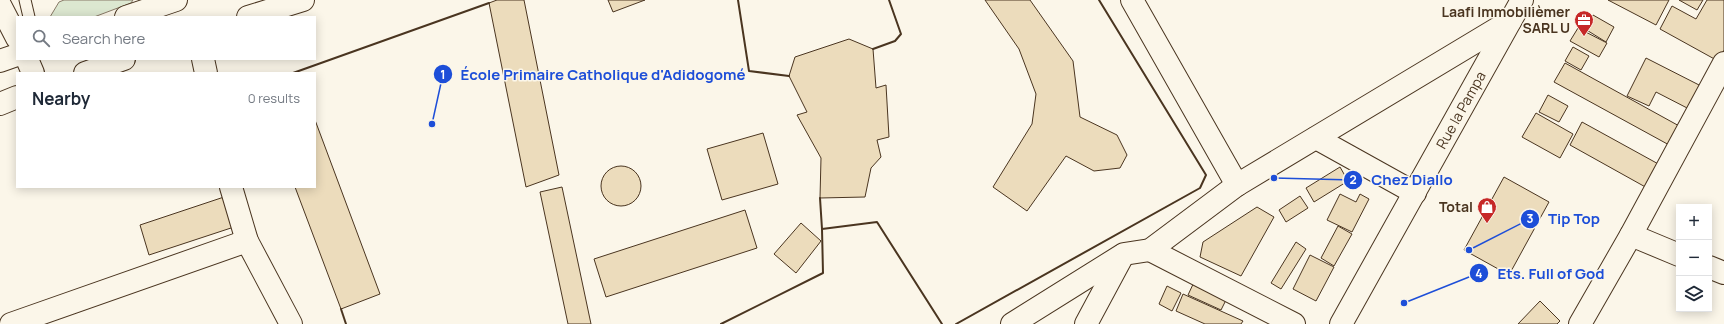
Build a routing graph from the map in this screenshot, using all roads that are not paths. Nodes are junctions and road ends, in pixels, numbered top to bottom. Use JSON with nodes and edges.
{"nodes":[{"id":1,"x":25,"y":0,"type":"edge"},
{"id":2,"x":303,"y":0,"type":"edge"},
{"id":3,"x":1132,"y":0,"type":"edge"},
{"id":4,"x":1522,"y":0,"type":"edge"},
{"id":5,"x":165,"y":2,"type":"edge"},
{"id":6,"x":0,"y":5,"type":"edge"},
{"id":7,"x":29,"y":16,"type":"edge"},
{"id":8,"x":129,"y":16,"type":"edge"},
{"id":9,"x":251,"y":16,"type":"edge"},
{"id":10,"x":1510,"y":21,"type":"junction"},
{"id":11,"x":16,"y":36,"type":"edge"},
{"id":12,"x":16,"y":55,"type":"edge"},
{"id":13,"x":27,"y":60,"type":"edge"},
{"id":14,"x":121,"y":60,"type":"edge"},
{"id":15,"x":203,"y":60,"type":"edge"},
{"id":16,"x":0,"y":61,"type":"edge"},
{"id":17,"x":1724,"y":63,"type":"edge"},
{"id":18,"x":33,"y":72,"type":"edge"},
{"id":19,"x":87,"y":72,"type":"edge"},
{"id":20,"x":206,"y":72,"type":"edge"},
{"id":21,"x":16,"y":97,"type":"edge"},
{"id":22,"x":0,"y":104,"type":"edge"},
{"id":23,"x":1316,"y":138,"type":"junction"},
{"id":24,"x":1237,"y":185,"type":"junction"},
{"id":25,"x":231,"y":188,"type":"edge"},
{"id":26,"x":1415,"y":193,"type":"junction"},
{"id":27,"x":1631,"y":235,"type":"junction"},
{"id":28,"x":247,"y":241,"type":"junction"},
{"id":29,"x":1150,"y":250,"type":"junction"},
{"id":30,"x":1124,"y":254,"type":"junction"},
{"id":31,"x":1676,"y":254,"type":"edge"},
{"id":32,"x":1712,"y":268,"type":"edge"},
{"id":33,"x":1724,"y":273,"type":"edge"},
{"id":34,"x":11,"y":324,"type":"edge"},
{"id":35,"x":291,"y":324,"type":"edge"},
{"id":36,"x":1012,"y":324,"type":"edge"},
{"id":37,"x":1086,"y":324,"type":"edge"},
{"id":38,"x":1294,"y":324,"type":"edge"},
{"id":39,"x":1340,"y":324,"type":"edge"},
{"id":40,"x":1580,"y":324,"type":"edge"}],
"edges":[{"from":1,"to":7,"type":"lane"},
{"from":2,"to":9,"type":"main road"},
{"from":3,"to":24,"type":"main road"},
{"from":4,"to":10,"type":"main road","name":"Rue la Pampa"},
{"from":5,"to":8,"type":"main road"},
{"from":6,"to":11,"type":"main road"},
{"from":10,"to":23,"type":"main road"},
{"from":10,"to":26,"type":"main road","name":"Rue la Pampa"},
{"from":12,"to":16,"type":"main road"},
{"from":13,"to":18,"type":"main road"},
{"from":14,"to":19,"type":"main road"},
{"from":15,"to":20,"type":"main road"},
{"from":17,"to":27,"type":"main road"},
{"from":21,"to":22,"type":"main road"},
{"from":23,"to":24,"type":"main road"},
{"from":23,"to":26,"type":"main road"},
{"from":24,"to":29,"type":"main road"},
{"from":25,"to":28,"type":"main road"},
{"from":26,"to":39,"type":"main road","name":"Rue la Pampa"},
{"from":27,"to":31,"type":"main road"},
{"from":27,"to":40,"type":"main road"},
{"from":28,"to":34,"type":"main road"},
{"from":28,"to":35,"type":"main road"},
{"from":29,"to":30,"type":"main road"},
{"from":29,"to":38,"type":"main road"},
{"from":30,"to":36,"type":"main road"},
{"from":30,"to":37,"type":"main road"},
{"from":32,"to":33,"type":"main road"}]}
